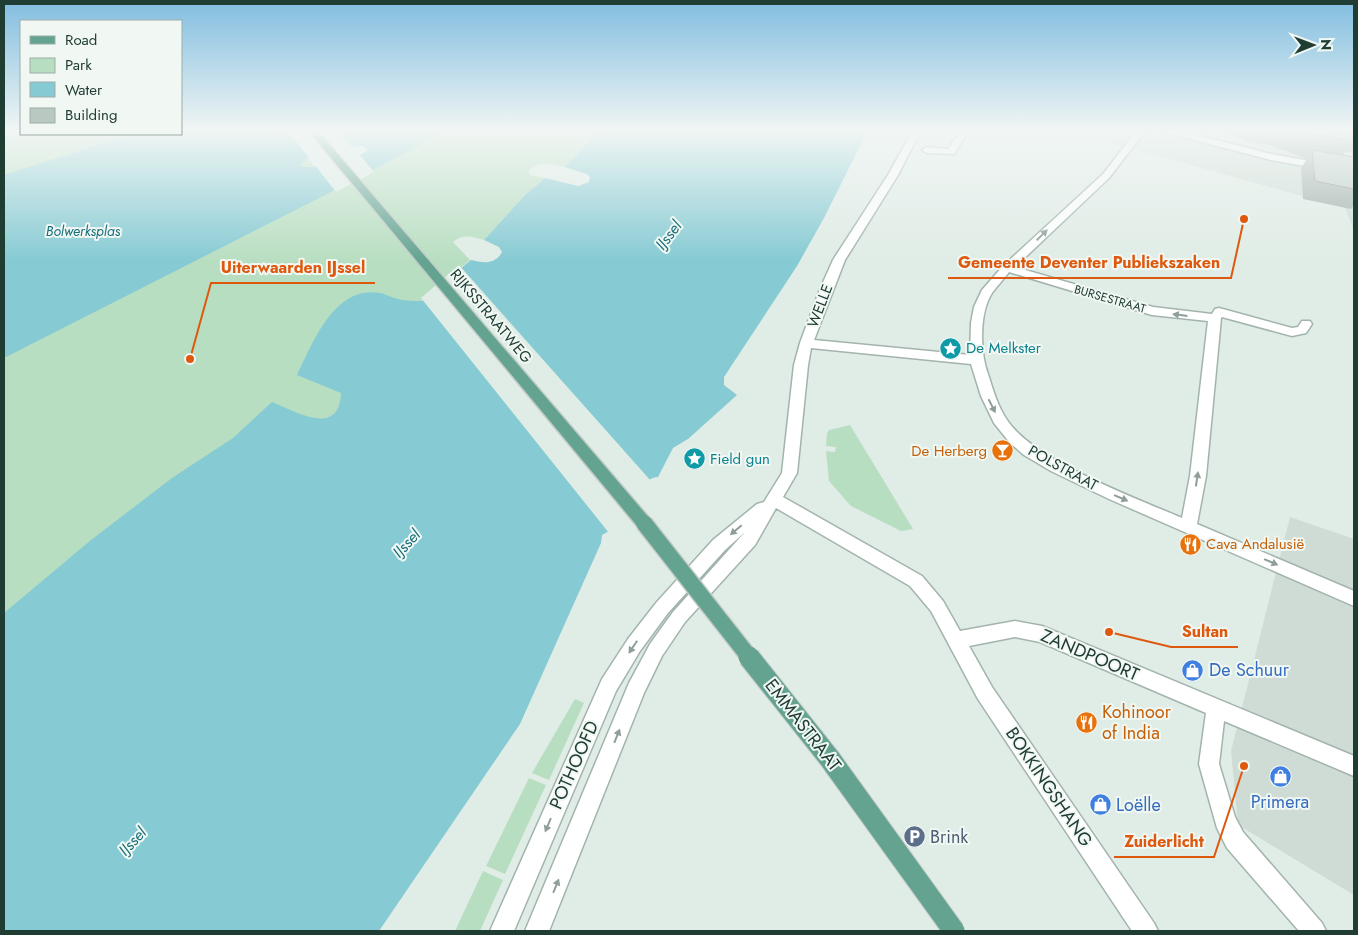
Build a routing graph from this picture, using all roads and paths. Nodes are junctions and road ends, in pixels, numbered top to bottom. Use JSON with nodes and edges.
{"nodes":[{"id":1,"x":349,"y":174,"type":"edge"},
{"id":2,"x":894,"y":174,"type":"edge"},
{"id":3,"x":1108,"y":174,"type":"edge"},
{"id":4,"x":1007,"y":268,"type":"junction"},
{"id":5,"x":1216,"y":318,"type":"junction"},
{"id":6,"x":1306,"y":324,"type":"dead end"},
{"id":7,"x":806,"y":342,"type":"junction"},
{"id":8,"x":976,"y":360,"type":"junction"},
{"id":9,"x":773,"y":498,"type":"junction"},
{"id":10,"x":644,"y":523,"type":"joint"},
{"id":11,"x":1188,"y":526,"type":"junction"},
{"id":12,"x":1354,"y":599,"type":"edge"},
{"id":13,"x":670,"y":612,"type":"junction"},
{"id":14,"x":956,"y":640,"type":"junction"},
{"id":15,"x":1216,"y":709,"type":"junction"},
{"id":16,"x":1354,"y":766,"type":"edge"},
{"id":17,"x":542,"y":930,"type":"edge"},
{"id":18,"x":502,"y":931,"type":"edge"},
{"id":19,"x":954,"y":931,"type":"edge"},
{"id":20,"x":1146,"y":931,"type":"edge"},
{"id":21,"x":1314,"y":931,"type":"edge"}],
"edges":[{"from":1,"to":10,"type":"main road","name":"RIJKSSTRAATWEG"},
{"from":2,"to":7,"type":"street","name":"WELLE"},
{"from":4,"to":3,"type":"street","name":"POLSTRAAT","one_way":true},
{"from":5,"to":4,"type":"street","name":"BURSESTRAAT","one_way":true},
{"from":4,"to":8,"type":"street","name":"POLSTRAAT"},
{"from":5,"to":6,"type":"street","name":"BURSESTRAAT"},
{"from":11,"to":5,"type":"street","one_way":true},
{"from":7,"to":8,"type":"street"},
{"from":7,"to":9,"type":"street","name":"WELLE"},
{"from":8,"to":11,"type":"street","name":"POLSTRAAT","one_way":true},
{"from":9,"to":13,"type":"street","name":"WELLE"},
{"from":9,"to":14,"type":"street"},
{"from":10,"to":19,"type":"main road","name":"EMMASTRAAT","bridge":true},
{"from":11,"to":12,"type":"street","name":"POLSTRAAT","one_way":true},
{"from":17,"to":13,"type":"street","name":"POTHOOFD","one_way":true},
{"from":13,"to":18,"type":"street","name":"POTHOOFD","one_way":true},
{"from":14,"to":15,"type":"street","name":"ZANDPOORT"},
{"from":14,"to":20,"type":"street","name":"BOKKINGSHANG"},
{"from":15,"to":16,"type":"street","name":"ZANDPOORT"},
{"from":15,"to":21,"type":"street"}]}
